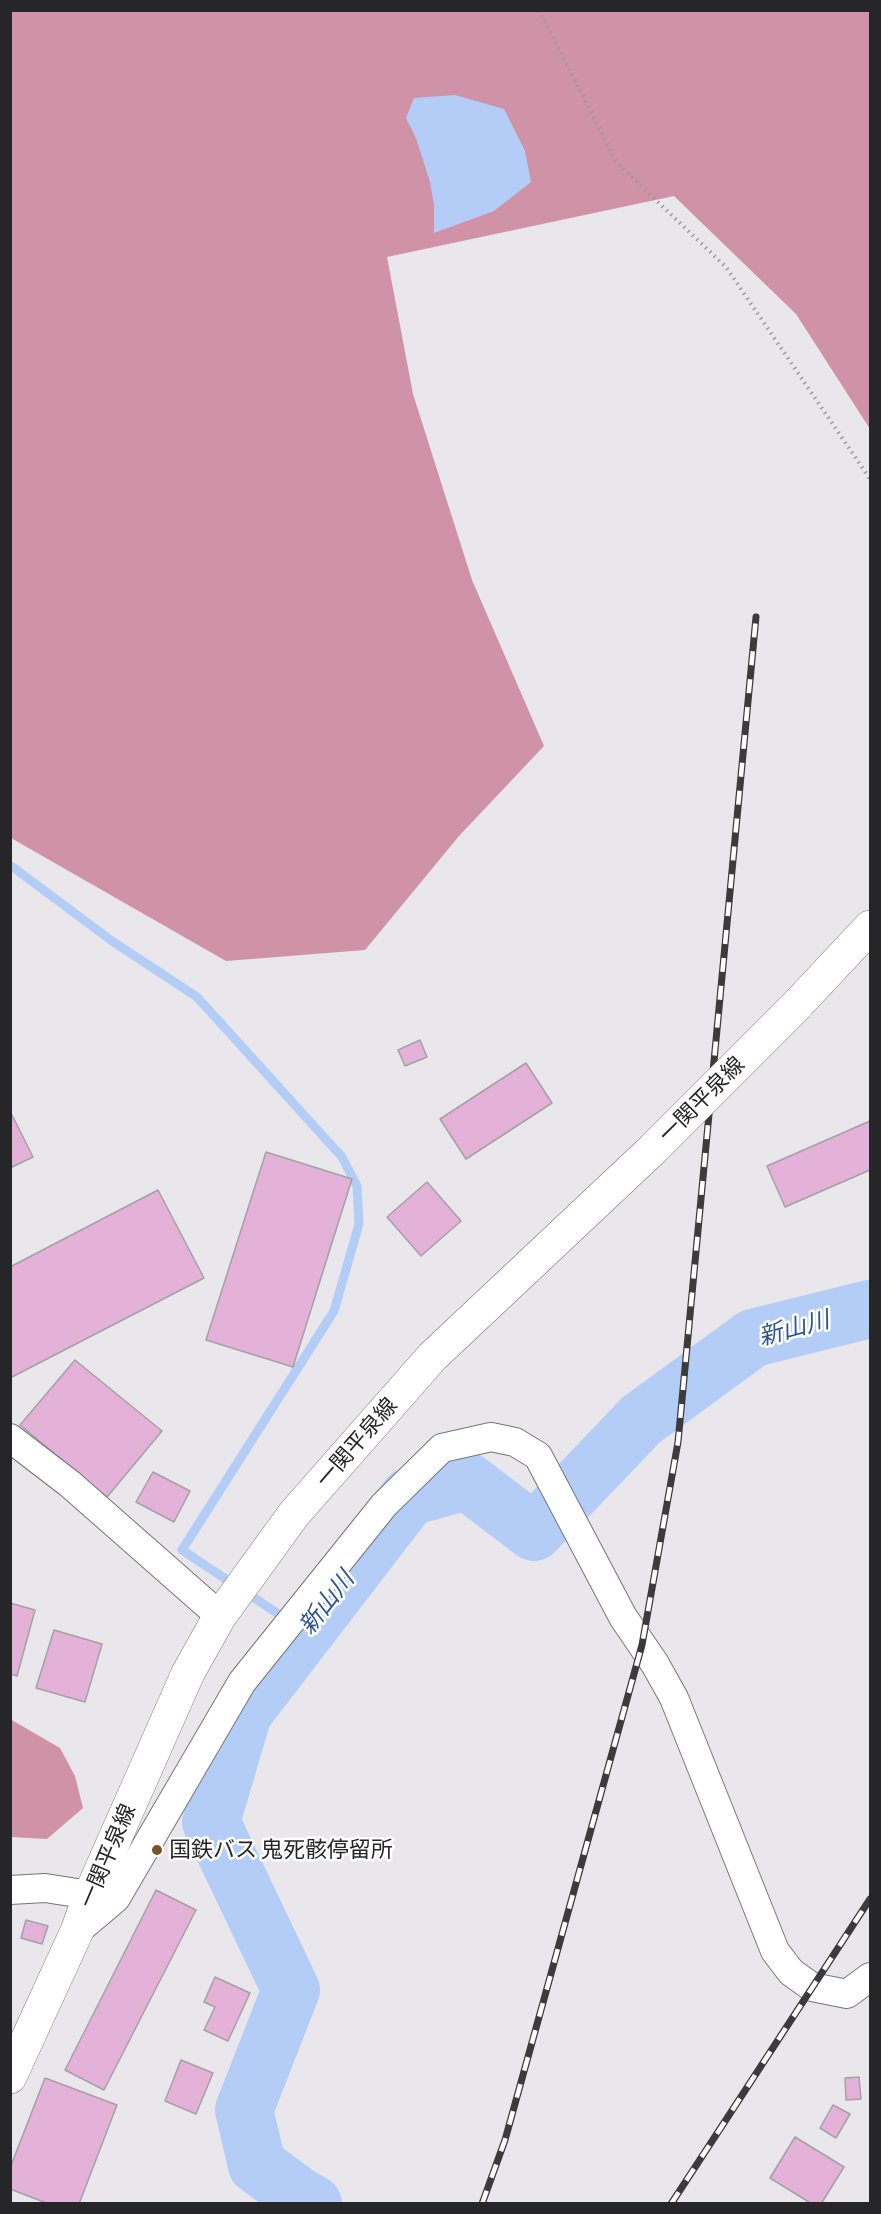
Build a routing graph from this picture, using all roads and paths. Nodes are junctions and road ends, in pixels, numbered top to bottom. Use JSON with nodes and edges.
{"nodes":[{"id":1,"x":539,"y":10,"type":"edge"},
{"id":2,"x":870,"y":479,"type":"edge"},
{"id":3,"x":870,"y":927,"type":"edge"},
{"id":4,"x":10,"y":1438,"type":"edge"},
{"id":5,"x":220,"y":1616,"type":"junction"},
{"id":6,"x":10,"y":1890,"type":"edge"},
{"id":7,"x":90,"y":1895,"type":"junction"},
{"id":8,"x":77,"y":1931,"type":"junction"},
{"id":9,"x":870,"y":1977,"type":"edge"},
{"id":10,"x":10,"y":2077,"type":"edge"}],
"edges":[{"from":1,"to":2,"type":"path"},
{"from":3,"to":5,"type":"main road","name":"一関平泉線","bridge":true},
{"from":4,"to":5,"type":"street"},
{"from":5,"to":7,"type":"main road","name":"一関平泉線"},
{"from":6,"to":7,"type":"street"},
{"from":7,"to":8,"type":"main road","name":"一関平泉線"},
{"from":8,"to":9,"type":"street"},
{"from":8,"to":10,"type":"main road","name":"一関平泉線"}]}
